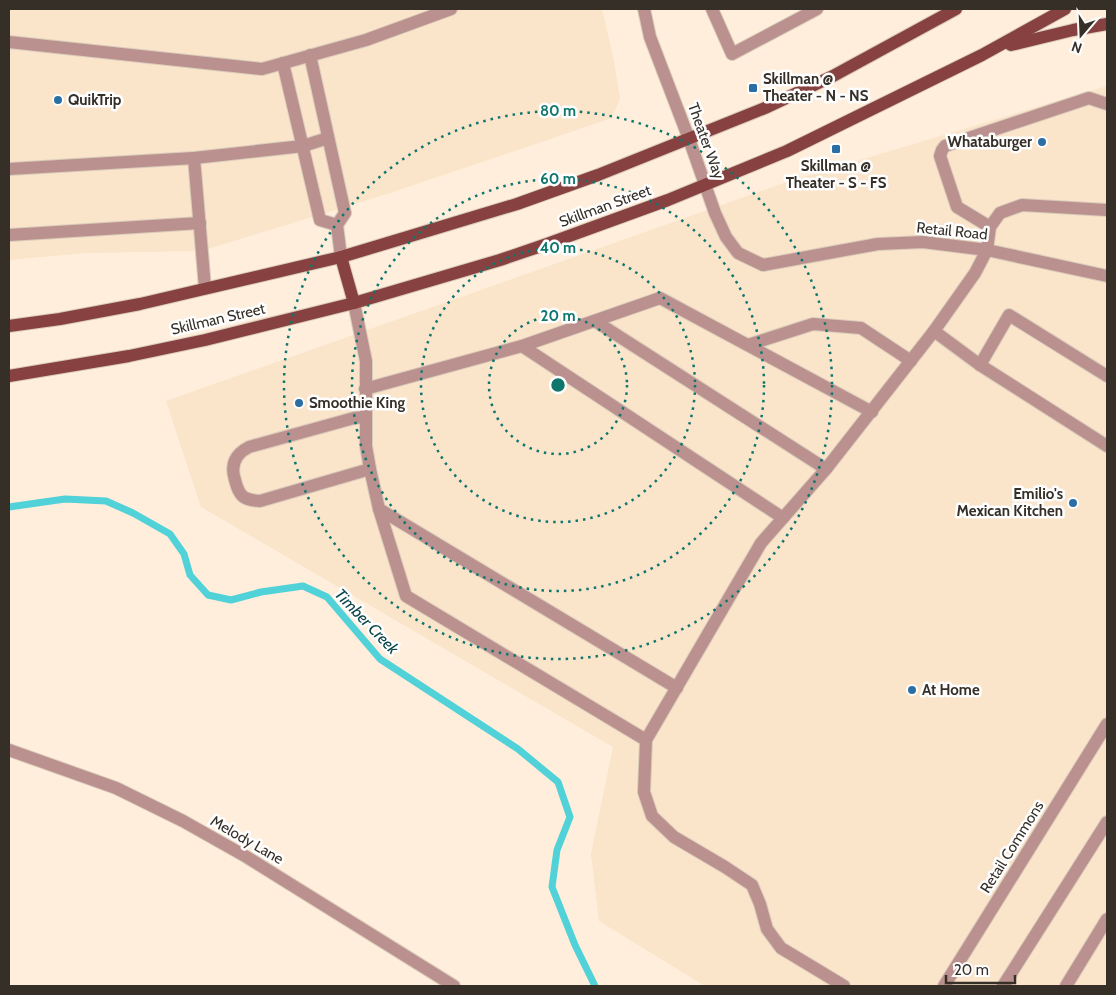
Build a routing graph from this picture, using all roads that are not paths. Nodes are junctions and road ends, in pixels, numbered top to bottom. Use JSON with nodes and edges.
{"nodes":[{"id":1,"x":451,"y":9,"type":"edge"},
{"id":2,"x":644,"y":9,"type":"edge"},
{"id":3,"x":712,"y":9,"type":"edge"},
{"id":4,"x":817,"y":9,"type":"edge"},
{"id":5,"x":956,"y":9,"type":"edge"},
{"id":6,"x":1065,"y":9,"type":"edge"},
{"id":7,"x":1107,"y":24,"type":"edge"},
{"id":8,"x":9,"y":42,"type":"edge"},
{"id":9,"x":982,"y":55,"type":"junction"},
{"id":10,"x":310,"y":56,"type":"junction"},
{"id":11,"x":282,"y":63,"type":"junction"},
{"id":12,"x":1107,"y":104,"type":"edge"},
{"id":13,"x":328,"y":138,"type":"junction"},
{"id":14,"x":689,"y":139,"type":"junction"},
{"id":15,"x":303,"y":146,"type":"junction"},
{"id":16,"x":194,"y":158,"type":"junction"},
{"id":17,"x":9,"y":169,"type":"edge"},
{"id":18,"x":705,"y":185,"type":"junction"},
{"id":19,"x":1107,"y":210,"type":"edge"},
{"id":20,"x":200,"y":223,"type":"junction"},
{"id":21,"x":337,"y":225,"type":"junction"},
{"id":22,"x":990,"y":227,"type":"junction"},
{"id":23,"x":9,"y":236,"type":"edge"},
{"id":24,"x":987,"y":250,"type":"junction"},
{"id":25,"x":341,"y":257,"type":"junction"},
{"id":26,"x":763,"y":266,"type":"joint"},
{"id":27,"x":1107,"y":276,"type":"edge"},
{"id":28,"x":205,"y":288,"type":"junction"},
{"id":29,"x":354,"y":303,"type":"junction"},
{"id":30,"x":595,"y":321,"type":"junction"},
{"id":31,"x":9,"y":326,"type":"edge"},
{"id":32,"x":934,"y":331,"type":"junction"},
{"id":33,"x":748,"y":345,"type":"junction"},
{"id":34,"x":522,"y":346,"type":"junction"},
{"id":35,"x":911,"y":361,"type":"junction"},
{"id":36,"x":980,"y":365,"type":"junction"},
{"id":37,"x":9,"y":376,"type":"edge"},
{"id":38,"x":1107,"y":376,"type":"edge"},
{"id":39,"x":365,"y":389,"type":"junction"},
{"id":40,"x":872,"y":412,"type":"junction"},
{"id":41,"x":366,"y":417,"type":"junction"},
{"id":42,"x":1107,"y":446,"type":"edge"},
{"id":43,"x":370,"y":469,"type":"junction"},
{"id":44,"x":826,"y":469,"type":"junction"},
{"id":45,"x":379,"y":509,"type":"junction"},
{"id":46,"x":783,"y":518,"type":"junction"},
{"id":47,"x":677,"y":688,"type":"junction"},
{"id":48,"x":1107,"y":724,"type":"edge"},
{"id":49,"x":646,"y":740,"type":"junction"},
{"id":50,"x":9,"y":750,"type":"edge"},
{"id":51,"x":1107,"y":822,"type":"edge"},
{"id":52,"x":1107,"y":919,"type":"edge"},
{"id":53,"x":454,"y":986,"type":"edge"},
{"id":54,"x":844,"y":986,"type":"edge"},
{"id":55,"x":944,"y":986,"type":"edge"},
{"id":56,"x":1003,"y":986,"type":"edge"},
{"id":57,"x":1066,"y":986,"type":"edge"}],
"edges":[{"from":1,"to":10,"type":"street"},
{"from":2,"to":14,"type":"street","name":"Theater Way"},
{"from":3,"to":4,"type":"street"},
{"from":5,"to":14,"type":"main road"},
{"from":6,"to":9,"type":"main road","name":"Skillman Street"},
{"from":7,"to":9,"type":"main road"},
{"from":8,"to":11,"type":"street"},
{"from":9,"to":18,"type":"main road","name":"Skillman Street"},
{"from":10,"to":11,"type":"street"},
{"from":10,"to":13,"type":"street"},
{"from":11,"to":15,"type":"street"},
{"from":12,"to":22,"type":"street"},
{"from":13,"to":15,"type":"street"},
{"from":13,"to":21,"type":"street"},
{"from":14,"to":18,"type":"street","name":"Theater Way"},
{"from":14,"to":25,"type":"main road"},
{"from":15,"to":16,"type":"street"},
{"from":15,"to":21,"type":"street"},
{"from":16,"to":17,"type":"street"},
{"from":16,"to":20,"type":"street"},
{"from":18,"to":26,"type":"street","name":"Theater Way"},
{"from":18,"to":29,"type":"main road","name":"Skillman Street"},
{"from":19,"to":22,"type":"street"},
{"from":20,"to":23,"type":"street"},
{"from":20,"to":28,"type":"street"},
{"from":21,"to":25,"type":"street"},
{"from":22,"to":24,"type":"street"},
{"from":24,"to":26,"type":"street","name":"Retail Road"},
{"from":24,"to":27,"type":"street","name":"Retail Road"},
{"from":24,"to":32,"type":"street"},
{"from":25,"to":28,"type":"main road"},
{"from":25,"to":29,"type":"main road"},
{"from":28,"to":31,"type":"main road"},
{"from":29,"to":37,"type":"main road","name":"Skillman Street"},
{"from":29,"to":39,"type":"street"},
{"from":30,"to":33,"type":"street"},
{"from":30,"to":34,"type":"street"},
{"from":30,"to":44,"type":"street"},
{"from":32,"to":35,"type":"street"},
{"from":32,"to":36,"type":"street"},
{"from":33,"to":35,"type":"street"},
{"from":33,"to":40,"type":"street"},
{"from":34,"to":39,"type":"street"},
{"from":34,"to":46,"type":"street"},
{"from":35,"to":40,"type":"street"},
{"from":36,"to":38,"type":"street"},
{"from":36,"to":42,"type":"street"},
{"from":39,"to":41,"type":"street"},
{"from":40,"to":44,"type":"street"},
{"from":41,"to":43,"type":"street"},
{"from":41,"to":43,"type":"street"},
{"from":43,"to":45,"type":"street"},
{"from":44,"to":46,"type":"street"},
{"from":45,"to":47,"type":"street"},
{"from":45,"to":49,"type":"street"},
{"from":46,"to":47,"type":"street"},
{"from":47,"to":49,"type":"street"},
{"from":48,"to":55,"type":"street","name":"Retail Commons"},
{"from":49,"to":54,"type":"street"},
{"from":50,"to":53,"type":"street","name":"Melody Lane"},
{"from":51,"to":56,"type":"street"},
{"from":52,"to":57,"type":"street"}]}
